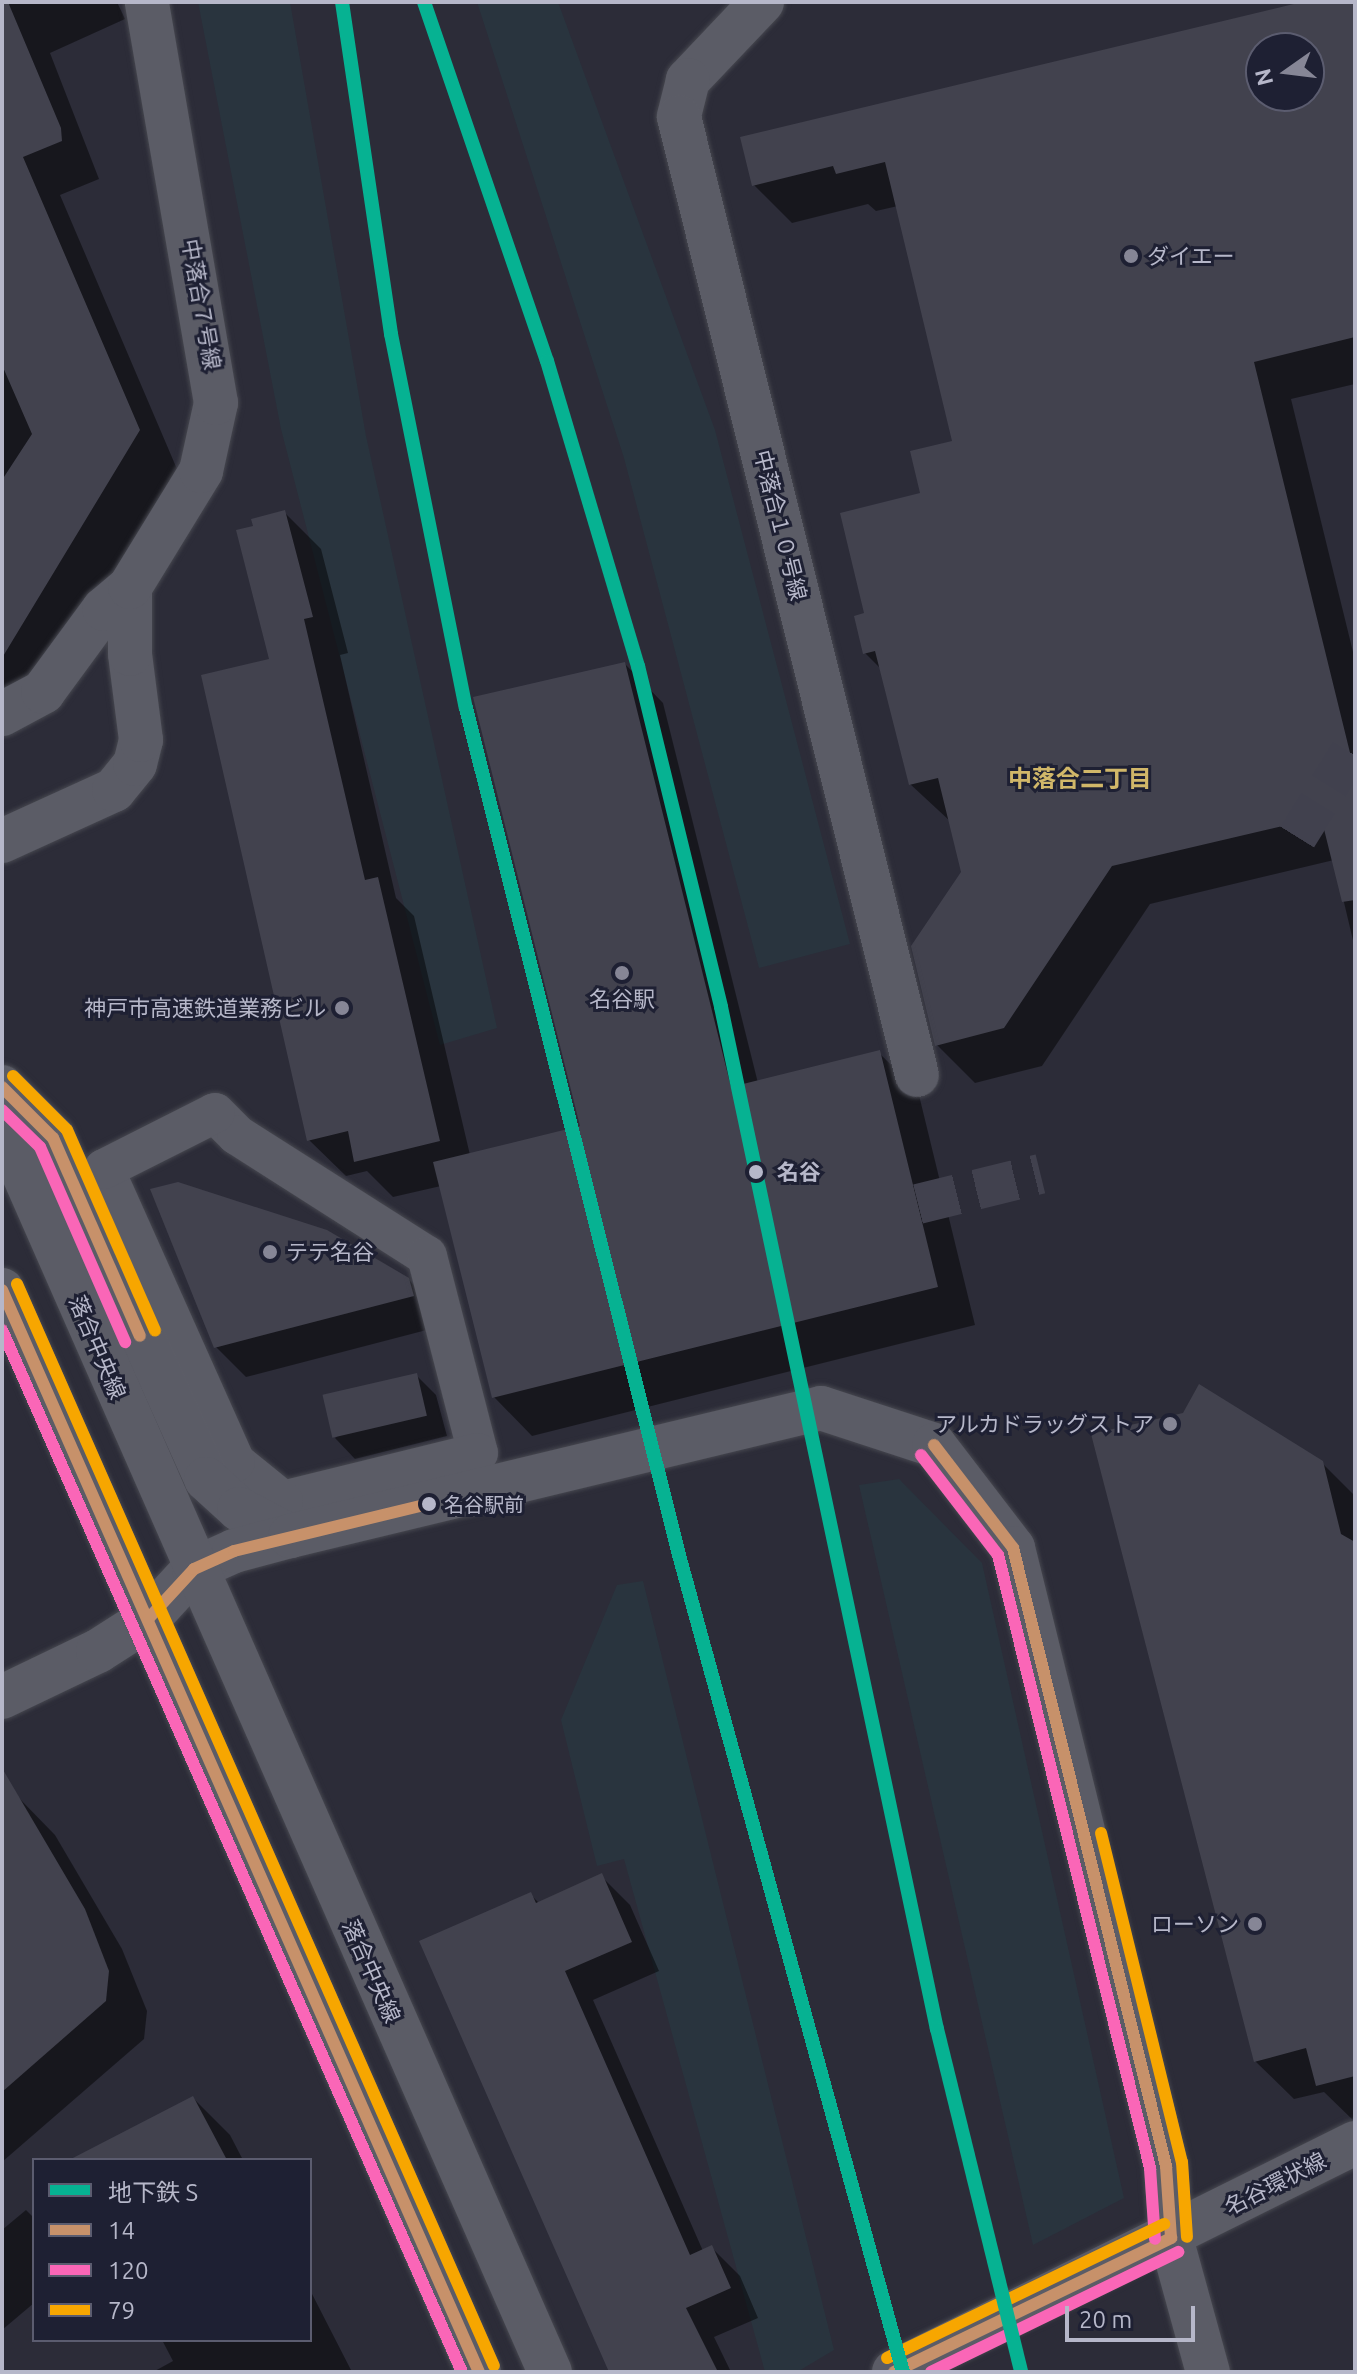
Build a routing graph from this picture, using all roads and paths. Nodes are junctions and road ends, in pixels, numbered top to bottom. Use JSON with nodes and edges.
{"nodes":[{"id":1,"x":147,"y":2,"type":"edge"},
{"id":2,"x":762,"y":2,"type":"edge"},
{"id":3,"x":130,"y":587,"type":"junction"},
{"id":4,"x":2,"y":714,"type":"edge"},
{"id":5,"x":2,"y":841,"type":"edge"},
{"id":6,"x":917,"y":1075,"type":"dead end"},
{"id":7,"x":2,"y":1087,"type":"edge"},
{"id":8,"x":2,"y":1125,"type":"edge"},
{"id":9,"x":2,"y":1290,"type":"edge"},
{"id":10,"x":457,"y":1316,"type":"joint"},
{"id":11,"x":290,"y":1536,"type":"junction"},
{"id":12,"x":194,"y":1569,"type":"junction"},
{"id":13,"x":148,"y":1619,"type":"junction"},
{"id":14,"x":2,"y":1697,"type":"edge"},
{"id":15,"x":1355,"y":2143,"type":"edge"},
{"id":16,"x":1155,"y":2246,"type":"junction"},
{"id":17,"x":479,"y":2372,"type":"edge"},
{"id":18,"x":550,"y":2372,"type":"edge"},
{"id":19,"x":894,"y":2372,"type":"edge"},
{"id":20,"x":1208,"y":2372,"type":"edge"}],
"edges":[{"from":1,"to":3,"type":"street","name":"中落合７号線"},
{"from":2,"to":6,"type":"street","name":"中落合１０号線"},
{"from":3,"to":4,"type":"street","name":"中落合７号線"},
{"from":3,"to":5,"type":"street"},
{"from":7,"to":11,"type":"street"},
{"from":8,"to":12,"type":"street","name":"落合中央線"},
{"from":9,"to":13,"type":"street"},
{"from":10,"to":10,"type":"street"},
{"from":11,"to":12,"type":"street"},
{"from":11,"to":16,"type":"street"},
{"from":12,"to":13,"type":"street"},
{"from":12,"to":18,"type":"street","name":"落合中央線"},
{"from":13,"to":14,"type":"street"},
{"from":13,"to":17,"type":"street"},
{"from":15,"to":16,"type":"street","name":"名谷環状線"},
{"from":16,"to":19,"type":"street","name":"名谷環状線"},
{"from":16,"to":20,"type":"street"}]}
